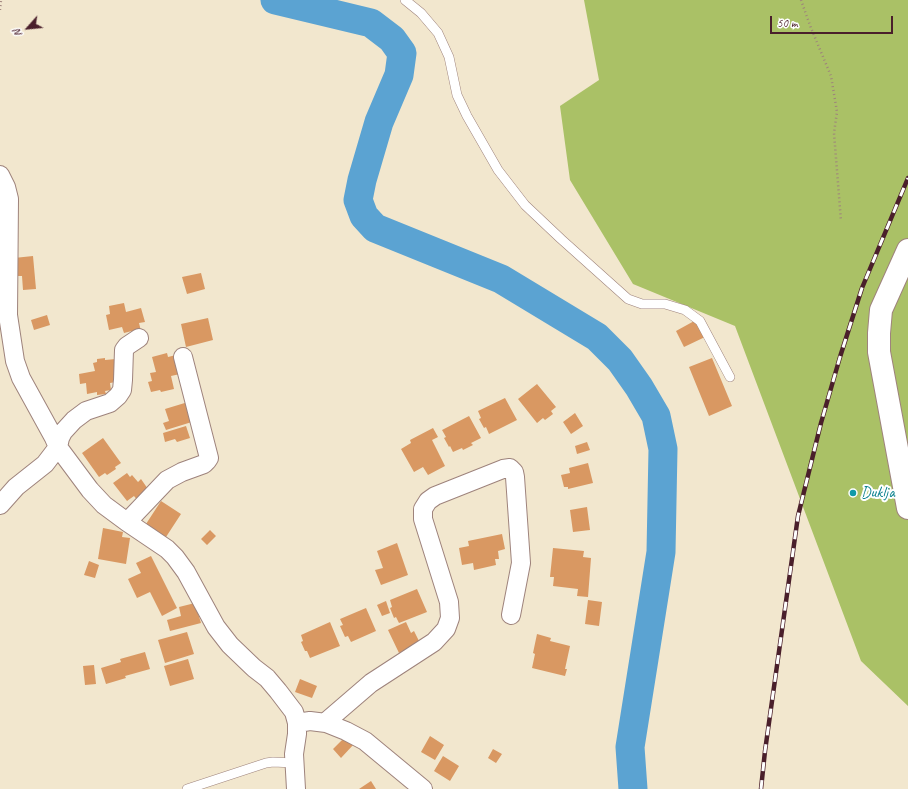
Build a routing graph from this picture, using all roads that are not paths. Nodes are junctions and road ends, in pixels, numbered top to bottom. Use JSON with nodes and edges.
{"nodes":[{"id":1,"x":405,"y":0,"type":"edge"},
{"id":2,"x":0,"y":176,"type":"edge"},
{"id":3,"x":908,"y":250,"type":"edge"},
{"id":4,"x":139,"y":338,"type":"dead end"},
{"id":5,"x":184,"y":357,"type":"dead end"},
{"id":6,"x":730,"y":377,"type":"dead end"},
{"id":7,"x":58,"y":447,"type":"junction"},
{"id":8,"x":0,"y":504,"type":"edge"},
{"id":9,"x":908,"y":508,"type":"edge"},
{"id":10,"x":127,"y":522,"type":"junction"},
{"id":11,"x":511,"y":616,"type":"dead end"},
{"id":12,"x":297,"y":722,"type":"junction"},
{"id":13,"x":326,"y":723,"type":"junction"},
{"id":14,"x":294,"y":763,"type":"junction"},
{"id":15,"x":187,"y":789,"type":"edge"},
{"id":16,"x":296,"y":789,"type":"edge"},
{"id":17,"x":423,"y":789,"type":"edge"}],
"edges":[{"from":1,"to":6,"type":"lane"},
{"from":2,"to":7,"type":"street"},
{"from":3,"to":9,"type":"street"},
{"from":4,"to":7,"type":"street"},
{"from":5,"to":10,"type":"street"},
{"from":7,"to":8,"type":"street"},
{"from":7,"to":10,"type":"street"},
{"from":10,"to":12,"type":"street"},
{"from":11,"to":13,"type":"street"},
{"from":12,"to":13,"type":"street"},
{"from":12,"to":14,"type":"street"},
{"from":13,"to":17,"type":"street"},
{"from":14,"to":15,"type":"lane"},
{"from":14,"to":16,"type":"street"}]}
